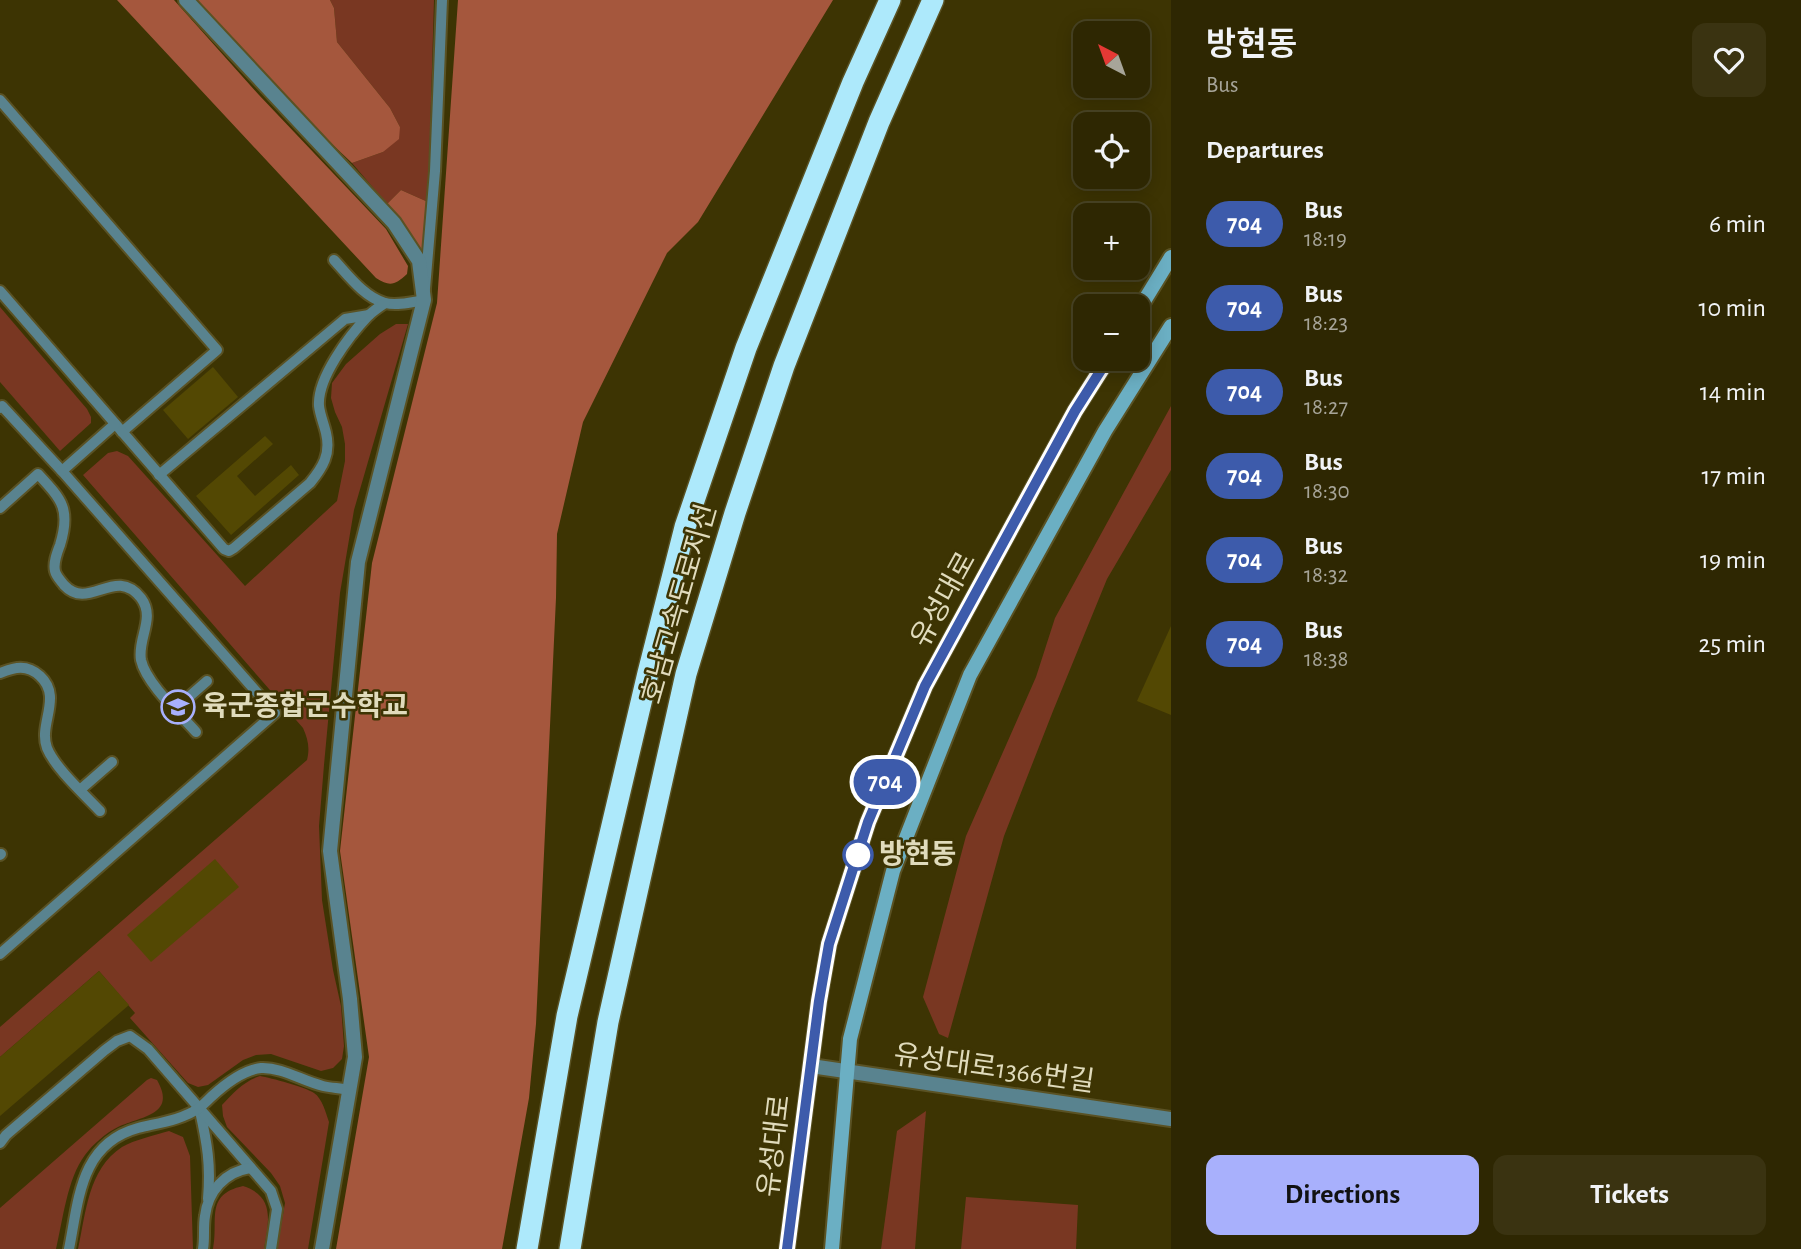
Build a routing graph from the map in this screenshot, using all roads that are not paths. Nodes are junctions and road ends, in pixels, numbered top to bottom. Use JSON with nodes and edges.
{"nodes":[{"id":1,"x":186,"y":0,"type":"edge"},
{"id":2,"x":442,"y":0,"type":"edge"},
{"id":3,"x":890,"y":0,"type":"edge"},
{"id":4,"x":933,"y":0,"type":"edge"},
{"id":5,"x":0,"y":100,"type":"edge"},
{"id":6,"x":1171,"y":257,"type":"edge"},
{"id":7,"x":334,"y":260,"type":"dead end"},
{"id":8,"x":0,"y":291,"type":"edge"},
{"id":9,"x":1148,"y":294,"type":"edge"},
{"id":10,"x":424,"y":300,"type":"junction"},
{"id":11,"x":385,"y":303,"type":"junction"},
{"id":12,"x":369,"y":315,"type":"junction"},
{"id":13,"x":1171,"y":326,"type":"edge"},
{"id":14,"x":1100,"y":371,"type":"edge"},
{"id":15,"x":1,"y":406,"type":"edge"},
{"id":16,"x":118,"y":428,"type":"junction"},
{"id":17,"x":62,"y":471,"type":"junction"},
{"id":18,"x":159,"y":475,"type":"junction"},
{"id":19,"x":0,"y":508,"type":"edge"},
{"id":20,"x":0,"y":673,"type":"edge"},
{"id":21,"x":207,"y":681,"type":"dead end"},
{"id":22,"x":175,"y":709,"type":"junction"},
{"id":23,"x":196,"y":732,"type":"dead end"},
{"id":24,"x":112,"y":762,"type":"dead end"},
{"id":25,"x":80,"y":789,"type":"junction"},
{"id":26,"x":100,"y":811,"type":"dead end"},
{"id":27,"x":0,"y":954,"type":"edge"},
{"id":28,"x":810,"y":1066,"type":"junction"},
{"id":29,"x":848,"y":1073,"type":"junction"},
{"id":30,"x":349,"y":1090,"type":"junction"},
{"id":31,"x":199,"y":1108,"type":"junction"},
{"id":32,"x":1171,"y":1119,"type":"edge"},
{"id":33,"x":0,"y":1143,"type":"edge"},
{"id":34,"x":250,"y":1168,"type":"junction"},
{"id":35,"x":208,"y":1199,"type":"junction"},
{"id":36,"x":69,"y":1249,"type":"edge"},
{"id":37,"x":203,"y":1249,"type":"edge"},
{"id":38,"x":271,"y":1249,"type":"edge"},
{"id":39,"x":322,"y":1249,"type":"edge"},
{"id":40,"x":527,"y":1249,"type":"edge"},
{"id":41,"x":570,"y":1249,"type":"edge"},
{"id":42,"x":787,"y":1249,"type":"edge"},
{"id":43,"x":832,"y":1249,"type":"edge"}],
"edges":[{"from":1,"to":10,"type":"street"},
{"from":2,"to":10,"type":"lane"},
{"from":3,"to":40,"type":"highway","name":"호남고속도로지선"},
{"from":4,"to":41,"type":"highway","name":"호남고속도로지선"},
{"from":5,"to":16,"type":"lane"},
{"from":6,"to":9,"type":"main road"},
{"from":7,"to":11,"type":"lane"},
{"from":8,"to":16,"type":"lane"},
{"from":10,"to":11,"type":"lane"},
{"from":10,"to":30,"type":"street"},
{"from":11,"to":12,"type":"lane"},
{"from":12,"to":18,"type":"lane"},
{"from":12,"to":18,"type":"lane"},
{"from":13,"to":29,"type":"main road"},
{"from":14,"to":28,"type":"main road","name":"유성대로"},
{"from":15,"to":17,"type":"lane"},
{"from":16,"to":17,"type":"lane"},
{"from":16,"to":18,"type":"lane"},
{"from":17,"to":27,"type":"lane"},
{"from":19,"to":22,"type":"lane"},
{"from":20,"to":25,"type":"lane"},
{"from":21,"to":22,"type":"lane"},
{"from":22,"to":23,"type":"lane"},
{"from":24,"to":25,"type":"lane"},
{"from":25,"to":26,"type":"lane"},
{"from":28,"to":29,"type":"street","name":"유성대로1366번길"},
{"from":28,"to":42,"type":"main road","name":"유성대로"},
{"from":29,"to":32,"type":"street","name":"유성대로1366번길"},
{"from":29,"to":43,"type":"main road"},
{"from":30,"to":31,"type":"lane"},
{"from":30,"to":39,"type":"street"},
{"from":31,"to":33,"type":"lane"},
{"from":31,"to":34,"type":"lane"},
{"from":31,"to":35,"type":"lane"},
{"from":31,"to":36,"type":"lane"},
{"from":34,"to":35,"type":"lane"},
{"from":34,"to":38,"type":"lane"},
{"from":35,"to":37,"type":"lane"}]}
